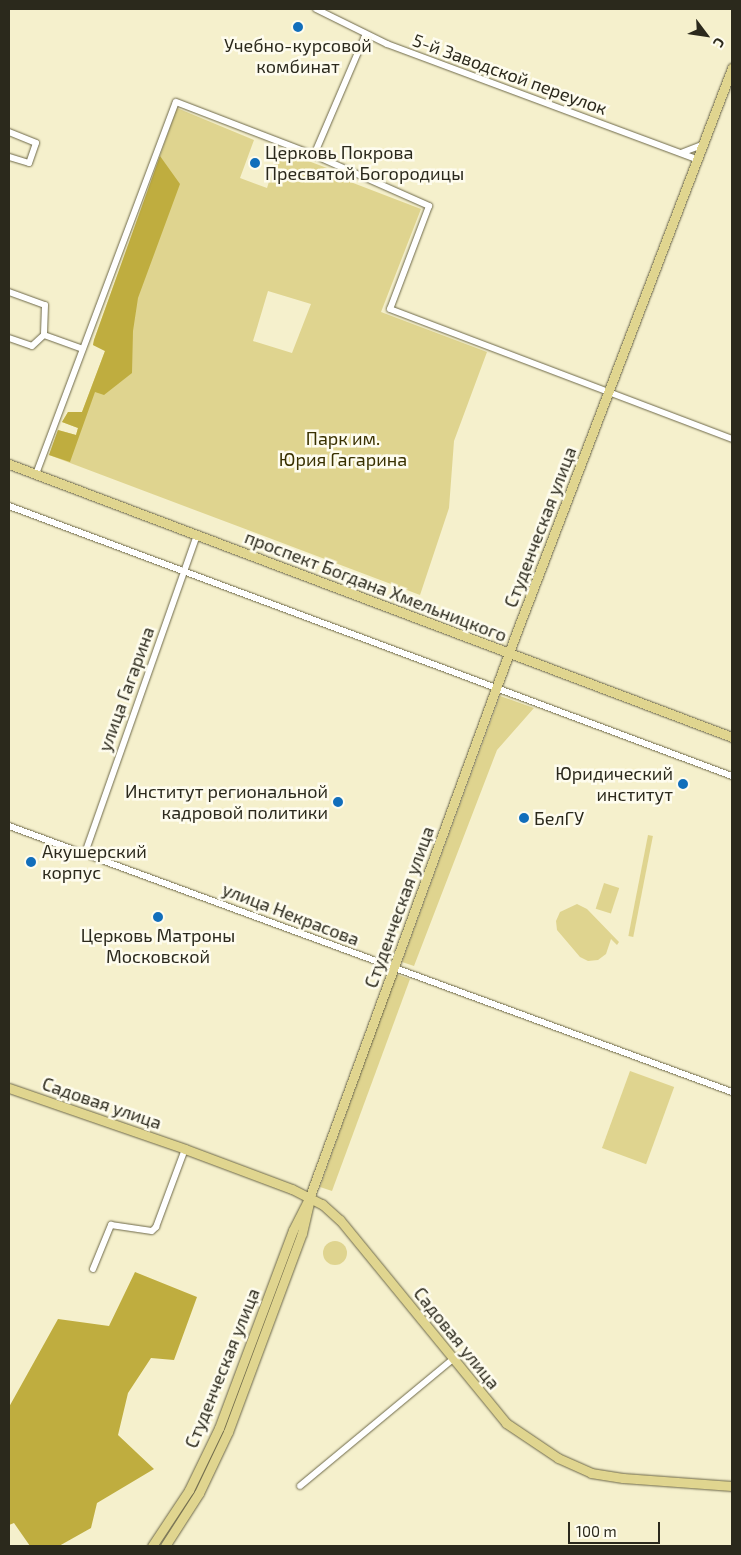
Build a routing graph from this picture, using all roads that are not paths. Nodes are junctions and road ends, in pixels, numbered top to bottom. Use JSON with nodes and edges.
{"nodes":[{"id":1,"x":316,"y":9,"type":"edge"},
{"id":2,"x":365,"y":36,"type":"junction"},
{"id":3,"x":732,"y":68,"type":"edge"},
{"id":4,"x":9,"y":132,"type":"edge"},
{"id":5,"x":702,"y":145,"type":"junction"},
{"id":6,"x":681,"y":153,"type":"junction"},
{"id":7,"x":314,"y":155,"type":"junction"},
{"id":8,"x":9,"y":157,"type":"edge"},
{"id":9,"x":697,"y":159,"type":"junction"},
{"id":10,"x":9,"y":292,"type":"edge"},
{"id":11,"x":44,"y":335,"type":"junction"},
{"id":12,"x":9,"y":338,"type":"edge"},
{"id":13,"x":83,"y":349,"type":"junction"},
{"id":14,"x":608,"y":393,"type":"junction"},
{"id":15,"x":732,"y":439,"type":"edge"},
{"id":16,"x":9,"y":464,"type":"edge"},
{"id":17,"x":36,"y":474,"type":"junction"},
{"id":18,"x":9,"y":506,"type":"edge"},
{"id":19,"x":197,"y":535,"type":"junction"},
{"id":20,"x":184,"y":572,"type":"junction"},
{"id":21,"x":509,"y":653,"type":"junction"},
{"id":22,"x":496,"y":689,"type":"junction"},
{"id":23,"x":732,"y":737,"type":"edge"},
{"id":24,"x":732,"y":776,"type":"edge"},
{"id":25,"x":9,"y":826,"type":"edge"},
{"id":26,"x":85,"y":853,"type":"junction"},
{"id":27,"x":394,"y":967,"type":"junction"},
{"id":28,"x":9,"y":1088,"type":"edge"},
{"id":29,"x":732,"y":1092,"type":"edge"},
{"id":30,"x":184,"y":1148,"type":"junction"},
{"id":31,"x":310,"y":1196,"type":"junction"},
{"id":32,"x":93,"y":1269,"type":"dead end"},
{"id":33,"x":453,"y":1359,"type":"junction"},
{"id":34,"x":300,"y":1486,"type":"dead end"},
{"id":35,"x":732,"y":1486,"type":"edge"},
{"id":36,"x":152,"y":1546,"type":"edge"},
{"id":37,"x":165,"y":1546,"type":"edge"}],
"edges":[{"from":1,"to":2,"type":"street","name":"5-й Заводской переулок"},
{"from":2,"to":6,"type":"street","name":"5-й Заводской переулок"},
{"from":2,"to":7,"type":"street"},
{"from":3,"to":5,"type":"main road","name":"Студенческая улица"},
{"from":4,"to":8,"type":"street"},
{"from":5,"to":6,"type":"street"},
{"from":5,"to":9,"type":"main road","name":"Студенческая улица"},
{"from":6,"to":9,"type":"street","name":"5-й Заводской переулок"},
{"from":7,"to":13,"type":"street"},
{"from":7,"to":14,"type":"street"},
{"from":9,"to":14,"type":"main road","name":"Студенческая улица"},
{"from":10,"to":11,"type":"street"},
{"from":11,"to":12,"type":"street"},
{"from":11,"to":13,"type":"street"},
{"from":13,"to":17,"type":"street"},
{"from":14,"to":15,"type":"street"},
{"from":14,"to":21,"type":"main road","name":"Студенческая улица"},
{"from":16,"to":17,"type":"main road","name":"проспект Богдана Хмельницкого"},
{"from":17,"to":19,"type":"main road","name":"проспект Богдана Хмельницкого"},
{"from":18,"to":20,"type":"street"},
{"from":19,"to":20,"type":"street","name":"улица Гагарина"},
{"from":19,"to":21,"type":"main road","name":"проспект Богдана Хмельницкого"},
{"from":20,"to":22,"type":"street"},
{"from":20,"to":26,"type":"street","name":"улица Гагарина"},
{"from":21,"to":22,"type":"main road","name":"Студенческая улица"},
{"from":21,"to":23,"type":"main road","name":"проспект Богдана Хмельницкого"},
{"from":22,"to":24,"type":"street"},
{"from":22,"to":27,"type":"main road","name":"Студенческая улица"},
{"from":25,"to":26,"type":"street","name":"улица Некрасова"},
{"from":26,"to":27,"type":"street","name":"улица Некрасова"},
{"from":27,"to":29,"type":"street","name":"улица Некрасова"},
{"from":27,"to":31,"type":"main road","name":"Студенческая улица"},
{"from":28,"to":30,"type":"main road","name":"Садовая улица"},
{"from":30,"to":31,"type":"main road","name":"Садовая улица"},
{"from":30,"to":32,"type":"street"},
{"from":31,"to":33,"type":"main road","name":"Садовая улица"},
{"from":31,"to":36,"type":"main road","name":"Студенческая улица"},
{"from":31,"to":37,"type":"main road","name":"Студенческая улица"},
{"from":33,"to":34,"type":"street"},
{"from":33,"to":35,"type":"main road","name":"Садовая улица"}]}
